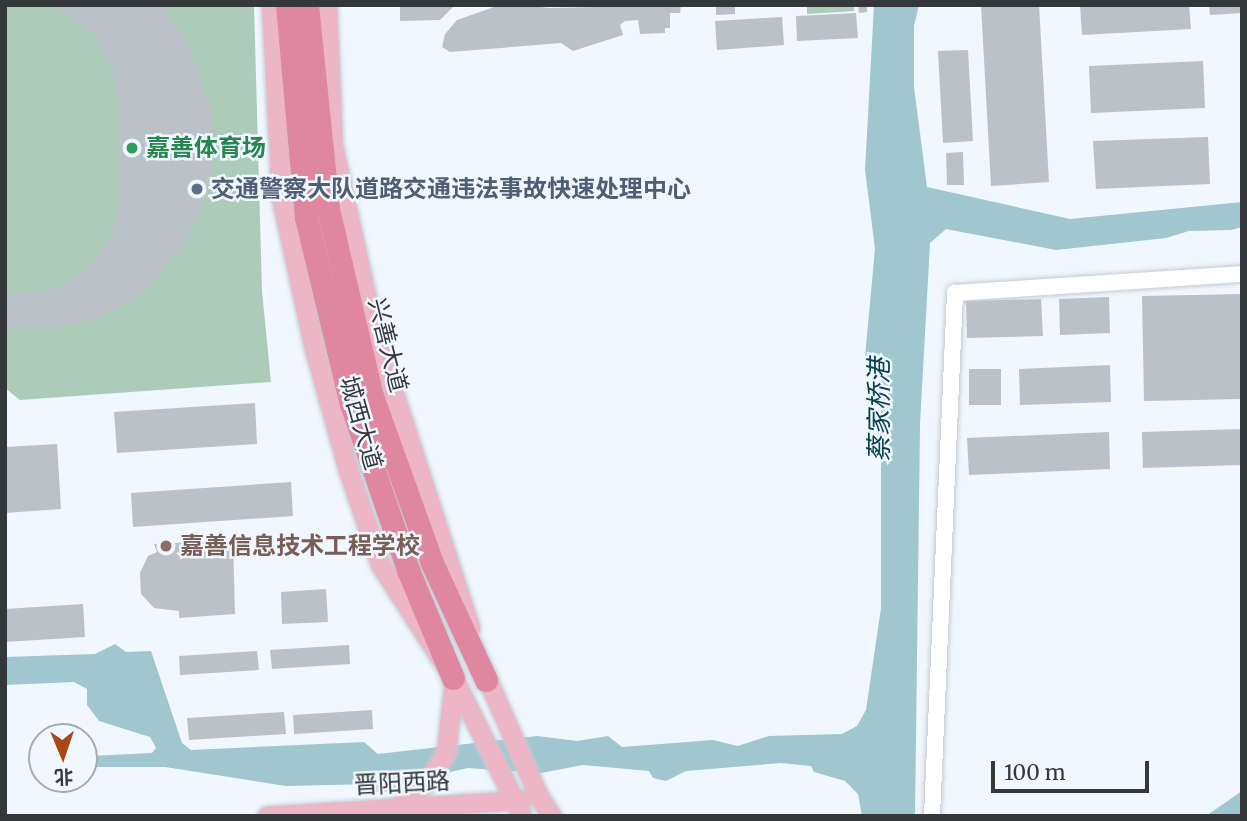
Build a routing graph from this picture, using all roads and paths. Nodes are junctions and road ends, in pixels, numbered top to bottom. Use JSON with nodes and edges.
{"nodes":[{"id":1,"x":271,"y":5,"type":"edge"},
{"id":2,"x":286,"y":5,"type":"edge"},
{"id":3,"x":307,"y":5,"type":"edge"},
{"id":4,"x":327,"y":5,"type":"edge"},
{"id":5,"x":1242,"y":274,"type":"edge"},
{"id":6,"x":454,"y":679,"type":"junction"},
{"id":7,"x":486,"y":680,"type":"junction"},
{"id":8,"x":539,"y":797,"type":"junction"},
{"id":9,"x":397,"y":807,"type":"junction"},
{"id":10,"x":517,"y":809,"type":"edge"},
{"id":11,"x":267,"y":816,"type":"edge"},
{"id":12,"x":552,"y":816,"type":"edge"},
{"id":13,"x":932,"y":816,"type":"edge"}],
"edges":[{"from":1,"to":6,"type":"main road","name":"城西大道"},
{"from":2,"to":6,"type":"highway","name":"兴善大道"},
{"from":3,"to":7,"type":"highway","name":"兴善大道"},
{"from":4,"to":7,"type":"main road","name":"城西大道"},
{"from":5,"to":13,"type":"lane"},
{"from":6,"to":9,"type":"main road"},
{"from":6,"to":10,"type":"main road","name":"城西大道"},
{"from":7,"to":8,"type":"main road","name":"城西大道"},
{"from":8,"to":10,"type":"main road","name":"晋阳西路"},
{"from":8,"to":12,"type":"main road","name":"城西大道"},
{"from":9,"to":10,"type":"main road","name":"晋阳西路"},
{"from":9,"to":11,"type":"main road","name":"晋阳西路"}]}
